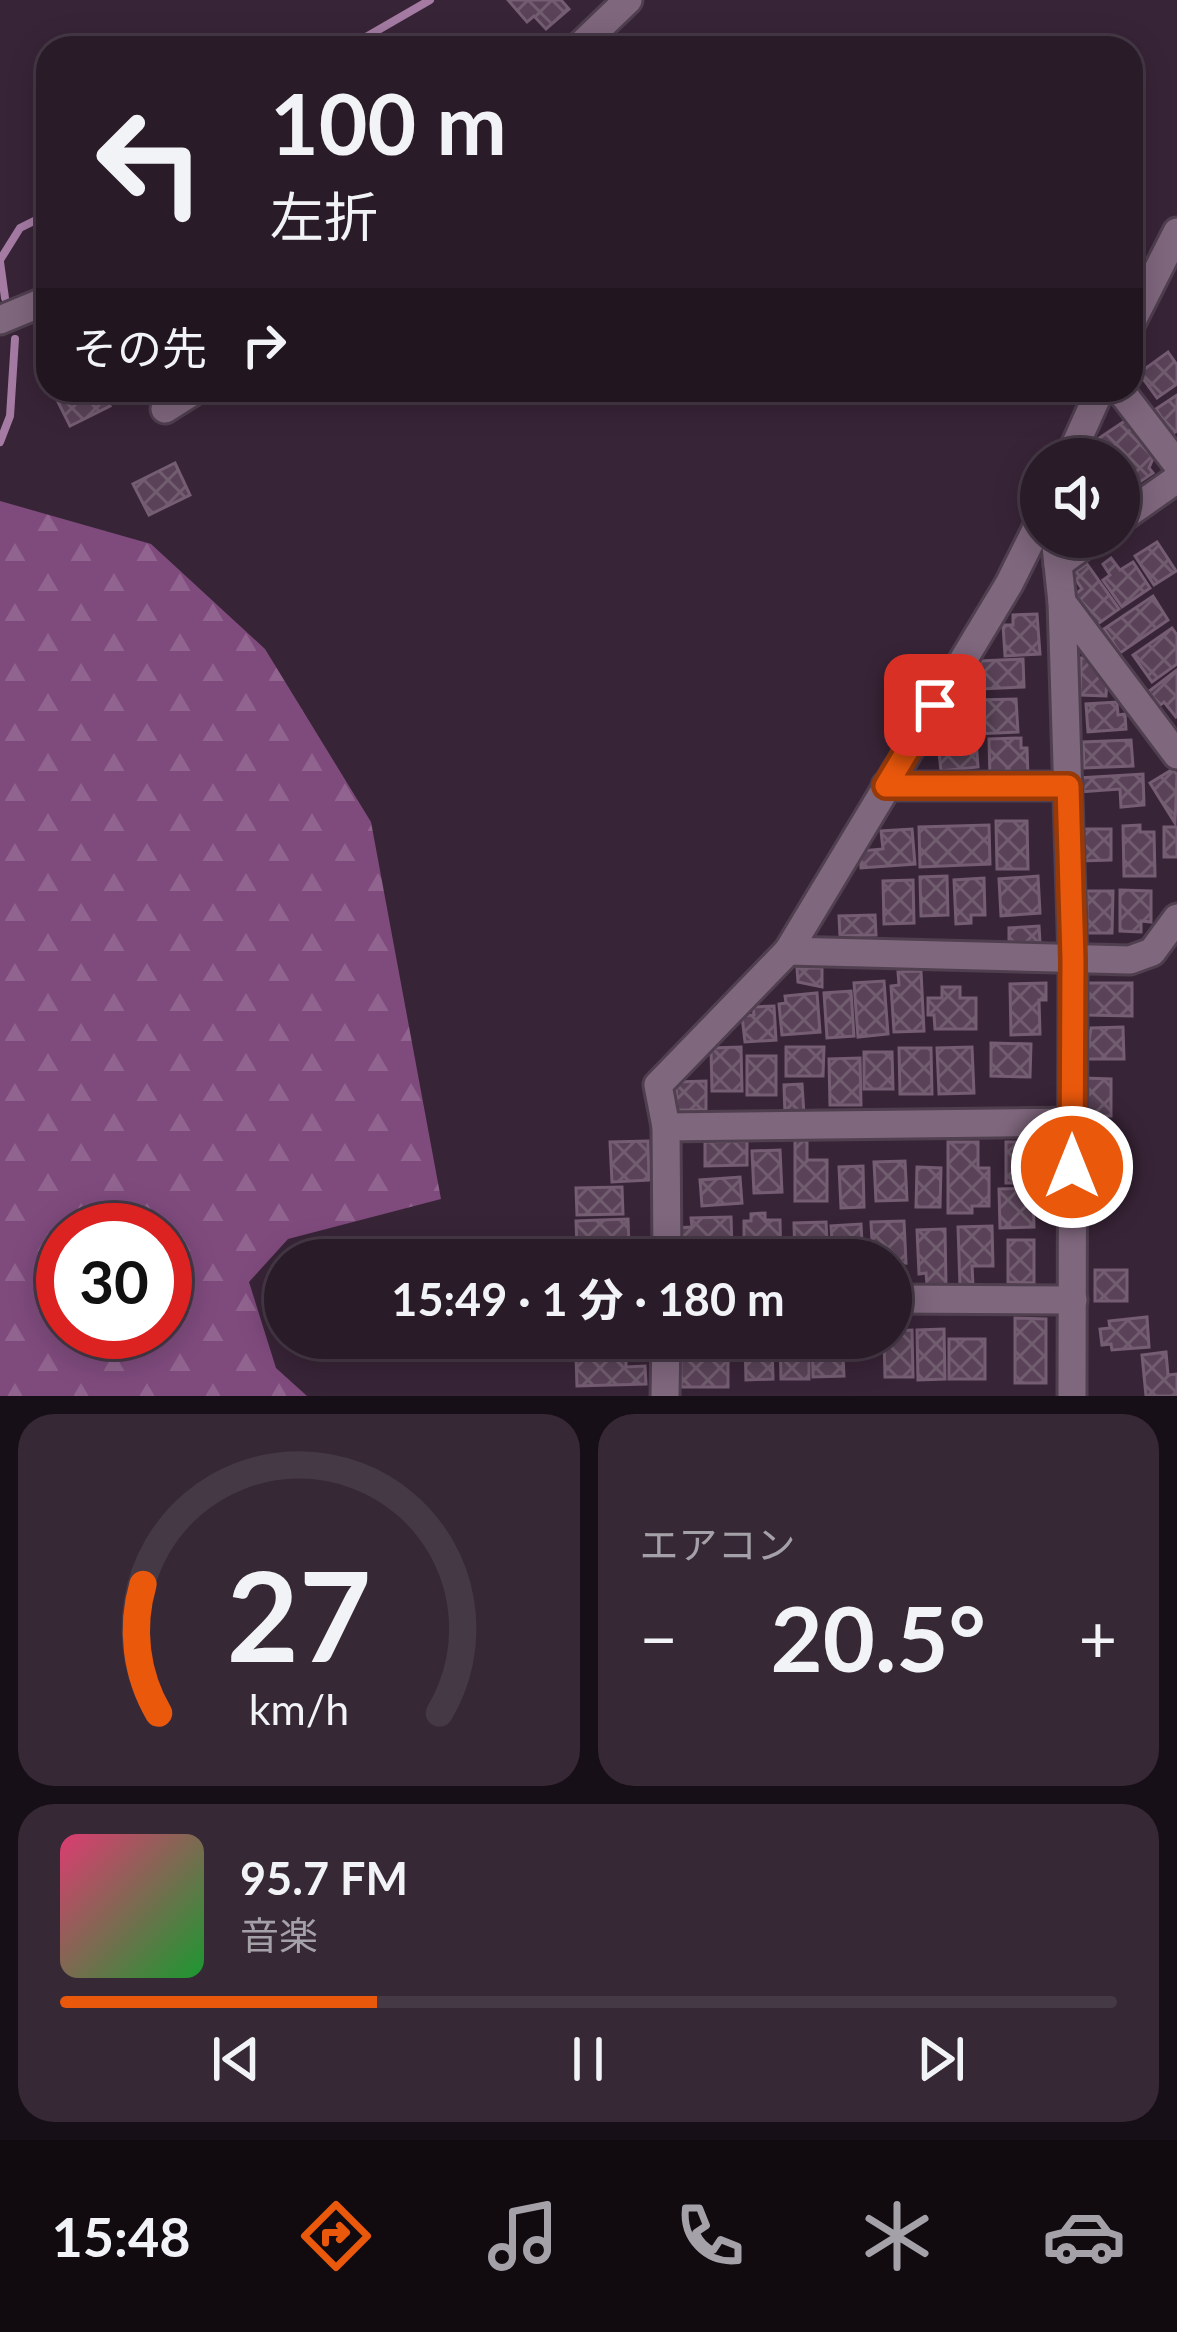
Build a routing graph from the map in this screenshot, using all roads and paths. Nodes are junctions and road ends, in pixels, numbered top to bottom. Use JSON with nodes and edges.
{"nodes":[{"id":1,"x":628,"y":0,"type":"edge"},
{"id":2,"x":590,"y":36,"type":"edge"},
{"id":3,"x":1177,"y":232,"type":"edge"},
{"id":4,"x":1143,"y":299,"type":"edge"},
{"id":5,"x":36,"y":305,"type":"edge"},
{"id":6,"x":0,"y":320,"type":"edge"},
{"id":7,"x":177,"y":402,"type":"edge"},
{"id":8,"x":1095,"y":402,"type":"edge"},
{"id":9,"x":1129,"y":402,"type":"edge"},
{"id":10,"x":165,"y":410,"type":"dead end"},
{"id":11,"x":1078,"y":438,"type":"edge"},
{"id":12,"x":1177,"y":464,"type":"edge"},
{"id":13,"x":1177,"y":478,"type":"edge"},
{"id":14,"x":1140,"y":505,"type":"edge"},
{"id":15,"x":1022,"y":558,"type":"edge"},
{"id":16,"x":1058,"y":558,"type":"edge"},
{"id":17,"x":1062,"y":602,"type":"junction"},
{"id":18,"x":1177,"y":755,"type":"edge"},
{"id":19,"x":886,"y":786,"type":"junction"},
{"id":20,"x":1068,"y":786,"type":"junction"},
{"id":21,"x":1177,"y":918,"type":"edge"},
{"id":22,"x":788,"y":950,"type":"junction"},
{"id":23,"x":1073,"y":960,"type":"junction"},
{"id":24,"x":1071,"y":1122,"type":"junction"},
{"id":25,"x":666,"y":1127,"type":"junction"},
{"id":26,"x":667,"y":1239,"type":"edge"},
{"id":27,"x":912,"y":1299,"type":"edge"},
{"id":28,"x":1073,"y":1300,"type":"junction"},
{"id":29,"x":666,"y":1359,"type":"edge"},
{"id":30,"x":665,"y":1396,"type":"edge"},
{"id":31,"x":1072,"y":1396,"type":"edge"}],
"edges":[{"from":1,"to":2,"type":"street"},
{"from":3,"to":4,"type":"street"},
{"from":5,"to":6,"type":"street"},
{"from":7,"to":10,"type":"street"},
{"from":8,"to":11,"type":"street"},
{"from":9,"to":12,"type":"street"},
{"from":13,"to":14,"type":"street"},
{"from":15,"to":19,"type":"street"},
{"from":16,"to":17,"type":"street"},
{"from":17,"to":18,"type":"street"},
{"from":17,"to":20,"type":"street"},
{"from":19,"to":20,"type":"street"},
{"from":19,"to":22,"type":"street"},
{"from":20,"to":23,"type":"street"},
{"from":21,"to":23,"type":"street"},
{"from":22,"to":23,"type":"street"},
{"from":22,"to":25,"type":"street"},
{"from":23,"to":24,"type":"street"},
{"from":24,"to":25,"type":"street"},
{"from":24,"to":28,"type":"street"},
{"from":25,"to":26,"type":"street"},
{"from":27,"to":28,"type":"street"},
{"from":28,"to":31,"type":"street"},
{"from":29,"to":30,"type":"street"}]}
